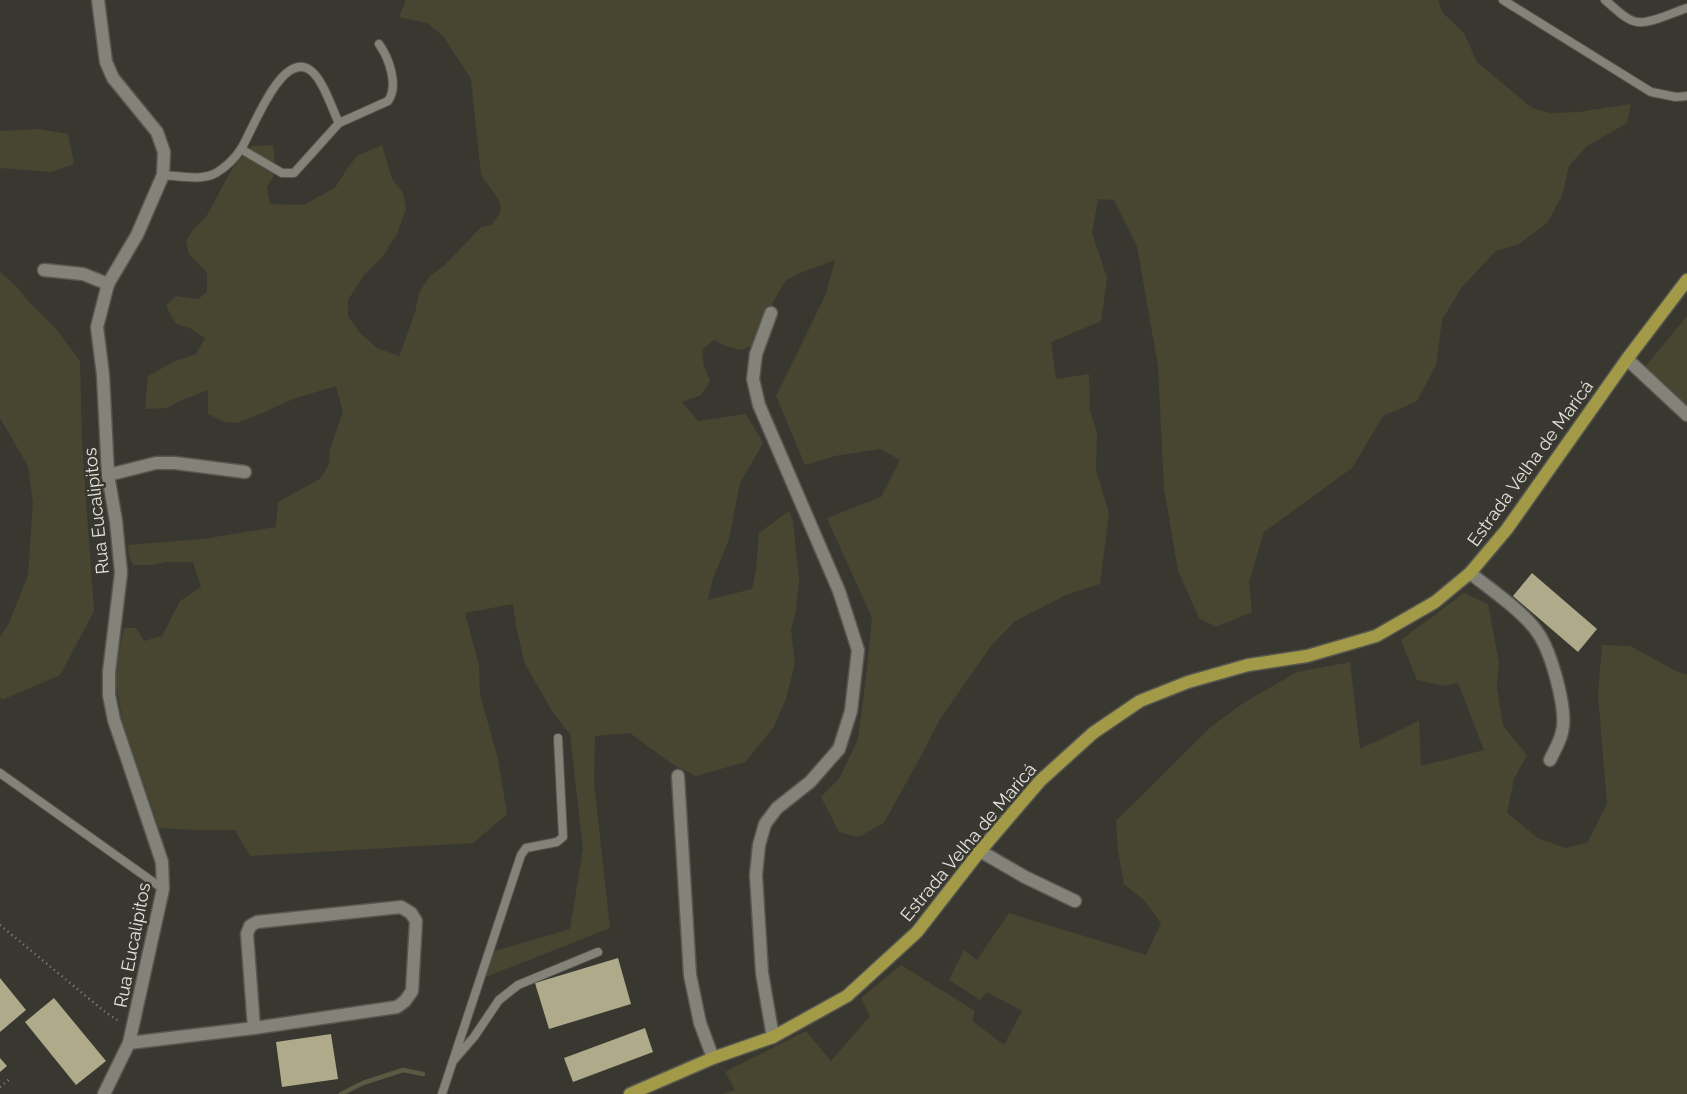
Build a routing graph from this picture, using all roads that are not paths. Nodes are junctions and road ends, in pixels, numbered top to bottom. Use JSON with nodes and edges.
{"nodes":[{"id":1,"x":98,"y":0,"type":"edge"},
{"id":2,"x":1503,"y":0,"type":"edge"},
{"id":3,"x":1605,"y":0,"type":"edge"},
{"id":4,"x":1687,"y":8,"type":"edge"},
{"id":5,"x":379,"y":44,"type":"dead end"},
{"id":6,"x":1687,"y":96,"type":"edge"},
{"id":7,"x":339,"y":123,"type":"junction"},
{"id":8,"x":241,"y":148,"type":"junction"},
{"id":9,"x":164,"y":175,"type":"junction"},
{"id":10,"x":44,"y":270,"type":"dead end"},
{"id":11,"x":1687,"y":280,"type":"edge"},
{"id":12,"x":108,"y":284,"type":"junction"},
{"id":13,"x":771,"y":313,"type":"dead end"},
{"id":14,"x":1627,"y":359,"type":"junction"},
{"id":15,"x":1687,"y":415,"type":"edge"},
{"id":16,"x":244,"y":472,"type":"dead end"},
{"id":17,"x":108,"y":475,"type":"junction"},
{"id":18,"x":1470,"y":573,"type":"junction"},
{"id":19,"x":558,"y":738,"type":"dead end"},
{"id":20,"x":1550,"y":760,"type":"dead end"},
{"id":21,"x":0,"y":773,"type":"edge"},
{"id":22,"x":678,"y":776,"type":"dead end"},
{"id":23,"x":980,"y":851,"type":"junction"},
{"id":24,"x":163,"y":889,"type":"junction"},
{"id":25,"x":1075,"y":901,"type":"dead end"},
{"id":26,"x":598,"y":952,"type":"dead end"},
{"id":27,"x":254,"y":1028,"type":"junction"},
{"id":28,"x":131,"y":1037,"type":"junction"},
{"id":29,"x":773,"y":1037,"type":"junction"},
{"id":30,"x":713,"y":1058,"type":"junction"},
{"id":31,"x":452,"y":1063,"type":"junction"},
{"id":32,"x":104,"y":1094,"type":"edge"},
{"id":33,"x":442,"y":1094,"type":"edge"},
{"id":34,"x":630,"y":1094,"type":"edge"}],
"edges":[{"from":1,"to":9,"type":"street","name":"Rua Eucalipitos"},
{"from":2,"to":6,"type":"lane"},
{"from":3,"to":4,"type":"lane"},
{"from":5,"to":7,"type":"lane"},
{"from":7,"to":8,"type":"lane"},
{"from":7,"to":8,"type":"lane"},
{"from":8,"to":9,"type":"lane"},
{"from":9,"to":12,"type":"street","name":"Rua Eucalipitos"},
{"from":10,"to":12,"type":"street"},
{"from":11,"to":14,"type":"main road","name":"Estrada Velha de Maricá"},
{"from":12,"to":17,"type":"street","name":"Rua Eucalipitos"},
{"from":13,"to":29,"type":"street"},
{"from":14,"to":15,"type":"street"},
{"from":14,"to":18,"type":"main road","name":"Estrada Velha de Maricá"},
{"from":16,"to":17,"type":"street"},
{"from":17,"to":24,"type":"street","name":"Rua Eucalipitos"},
{"from":18,"to":20,"type":"street"},
{"from":18,"to":23,"type":"main road","name":"Estrada Velha de Maricá"},
{"from":19,"to":31,"type":"lane"},
{"from":21,"to":24,"type":"lane"},
{"from":22,"to":30,"type":"street"},
{"from":23,"to":25,"type":"street"},
{"from":23,"to":29,"type":"main road","name":"Estrada Velha de Maricá"},
{"from":24,"to":28,"type":"street","name":"Rua Eucalipitos"},
{"from":26,"to":31,"type":"lane"},
{"from":27,"to":27,"type":"street"},
{"from":27,"to":28,"type":"street"},
{"from":28,"to":32,"type":"street","name":"Rua Eucalipitos"},
{"from":29,"to":30,"type":"main road","name":"Estrada Velha de Maricá"},
{"from":30,"to":34,"type":"main road","name":"Estrada Velha de Maricá"},
{"from":31,"to":33,"type":"lane"}]}
